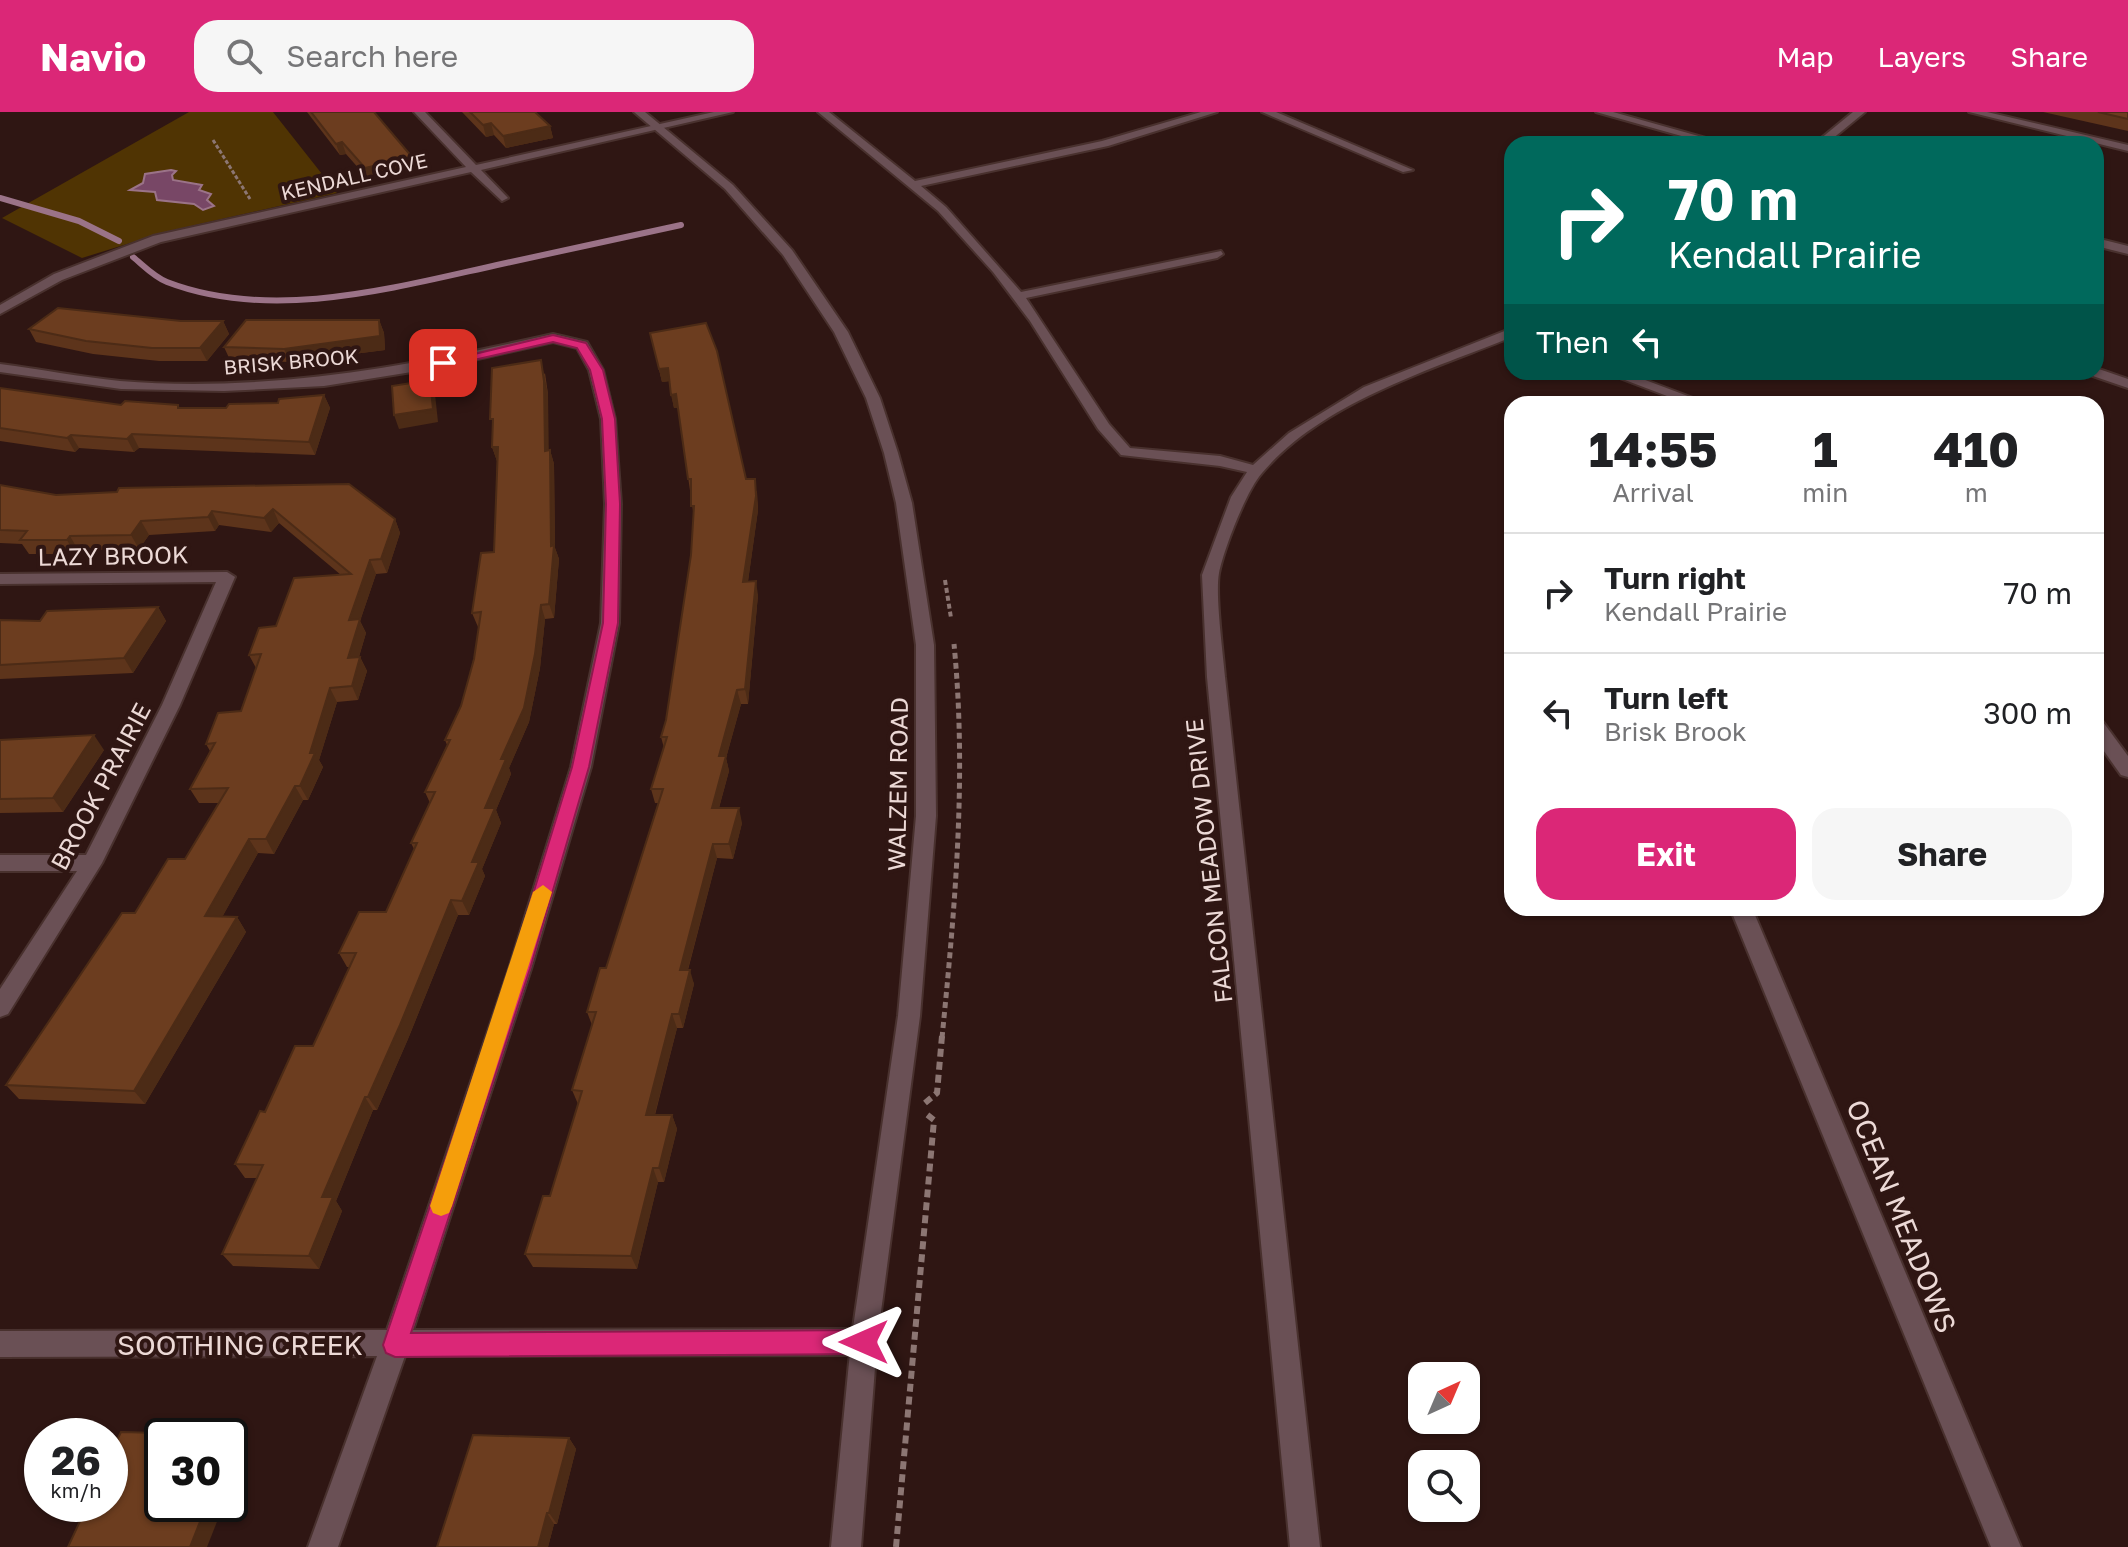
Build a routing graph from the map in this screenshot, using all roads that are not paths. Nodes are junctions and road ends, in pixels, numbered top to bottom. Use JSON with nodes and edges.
{"nodes":[{"id":1,"x":419,"y":112,"type":"edge"},
{"id":2,"x":639,"y":112,"type":"edge"},
{"id":3,"x":728,"y":112,"type":"edge"},
{"id":4,"x":823,"y":112,"type":"edge"},
{"id":5,"x":1212,"y":112,"type":"edge"},
{"id":6,"x":1267,"y":112,"type":"edge"},
{"id":7,"x":1601,"y":112,"type":"edge"},
{"id":8,"x":1860,"y":112,"type":"edge"},
{"id":9,"x":1974,"y":112,"type":"edge"},
{"id":10,"x":657,"y":127,"type":"junction"},
{"id":11,"x":1692,"y":136,"type":"edge"},
{"id":12,"x":1829,"y":136,"type":"edge"},
{"id":13,"x":2077,"y":136,"type":"edge"},
{"id":14,"x":2104,"y":142,"type":"edge"},
{"id":15,"x":2128,"y":148,"type":"edge"},
{"id":16,"x":470,"y":168,"type":"junction"},
{"id":17,"x":1407,"y":170,"type":"dead end"},
{"id":18,"x":912,"y":185,"type":"junction"},
{"id":19,"x":502,"y":198,"type":"dead end"},
{"id":20,"x":2104,"y":244,"type":"edge"},
{"id":21,"x":2128,"y":250,"type":"edge"},
{"id":22,"x":1217,"y":254,"type":"dead end"},
{"id":23,"x":1018,"y":296,"type":"junction"},
{"id":24,"x":0,"y":310,"type":"edge"},
{"id":25,"x":1504,"y":337,"type":"edge"},
{"id":26,"x":0,"y":368,"type":"edge"},
{"id":27,"x":2104,"y":375,"type":"edge"},
{"id":28,"x":1634,"y":380,"type":"edge"},
{"id":29,"x":2128,"y":384,"type":"edge"},
{"id":30,"x":1679,"y":396,"type":"edge"},
{"id":31,"x":1256,"y":470,"type":"junction"},
{"id":32,"x":227,"y":577,"type":"joint"},
{"id":33,"x":0,"y":579,"type":"edge"},
{"id":34,"x":2104,"y":737,"type":"edge"},
{"id":35,"x":2128,"y":770,"type":"edge"},
{"id":36,"x":0,"y":863,"type":"edge"},
{"id":37,"x":92,"y":863,"type":"junction"},
{"id":38,"x":1744,"y":916,"type":"edge"},
{"id":39,"x":0,"y":1008,"type":"edge"},
{"id":40,"x":864,"y":1342,"type":"junction"},
{"id":41,"x":0,"y":1344,"type":"edge"},
{"id":42,"x":395,"y":1345,"type":"junction"},
{"id":43,"x":323,"y":1547,"type":"edge"},
{"id":44,"x":846,"y":1547,"type":"edge"},
{"id":45,"x":1305,"y":1547,"type":"edge"},
{"id":46,"x":2006,"y":1547,"type":"edge"}],
"edges":[{"from":1,"to":16,"type":"street"},
{"from":2,"to":10,"type":"street","name":"WALZEM ROAD"},
{"from":3,"to":10,"type":"street","name":"KENDALL COVE"},
{"from":4,"to":18,"type":"street"},
{"from":5,"to":18,"type":"street"},
{"from":6,"to":17,"type":"street"},
{"from":7,"to":11,"type":"street"},
{"from":8,"to":12,"type":"street"},
{"from":9,"to":13,"type":"street"},
{"from":10,"to":16,"type":"street","name":"KENDALL COVE"},
{"from":10,"to":40,"type":"street","name":"WALZEM ROAD"},
{"from":14,"to":15,"type":"street"},
{"from":16,"to":19,"type":"street"},
{"from":16,"to":24,"type":"street","name":"KENDALL COVE"},
{"from":18,"to":23,"type":"street"},
{"from":20,"to":21,"type":"street"},
{"from":22,"to":23,"type":"street"},
{"from":23,"to":31,"type":"street"},
{"from":25,"to":31,"type":"street","name":"FALCON MEADOW DRIVE"},
{"from":26,"to":42,"type":"street","name":"BRISK BROOK"},
{"from":27,"to":29,"type":"street"},
{"from":28,"to":30,"type":"street"},
{"from":31,"to":45,"type":"street","name":"FALCON MEADOW DRIVE"},
{"from":32,"to":33,"type":"street","name":"LAZY BROOK"},
{"from":32,"to":37,"type":"street","name":"BROOK PRAIRIE"},
{"from":34,"to":35,"type":"street"},
{"from":36,"to":37,"type":"street"},
{"from":37,"to":39,"type":"street","name":"BROOK PRAIRIE"},
{"from":38,"to":46,"type":"street","name":"OCEAN MEADOWS"},
{"from":40,"to":42,"type":"street","name":"SOOTHING CREEK"},
{"from":40,"to":44,"type":"street","name":"WALZEM ROAD"},
{"from":41,"to":42,"type":"street","name":"SOOTHING CREEK"},
{"from":42,"to":43,"type":"street"}]}
